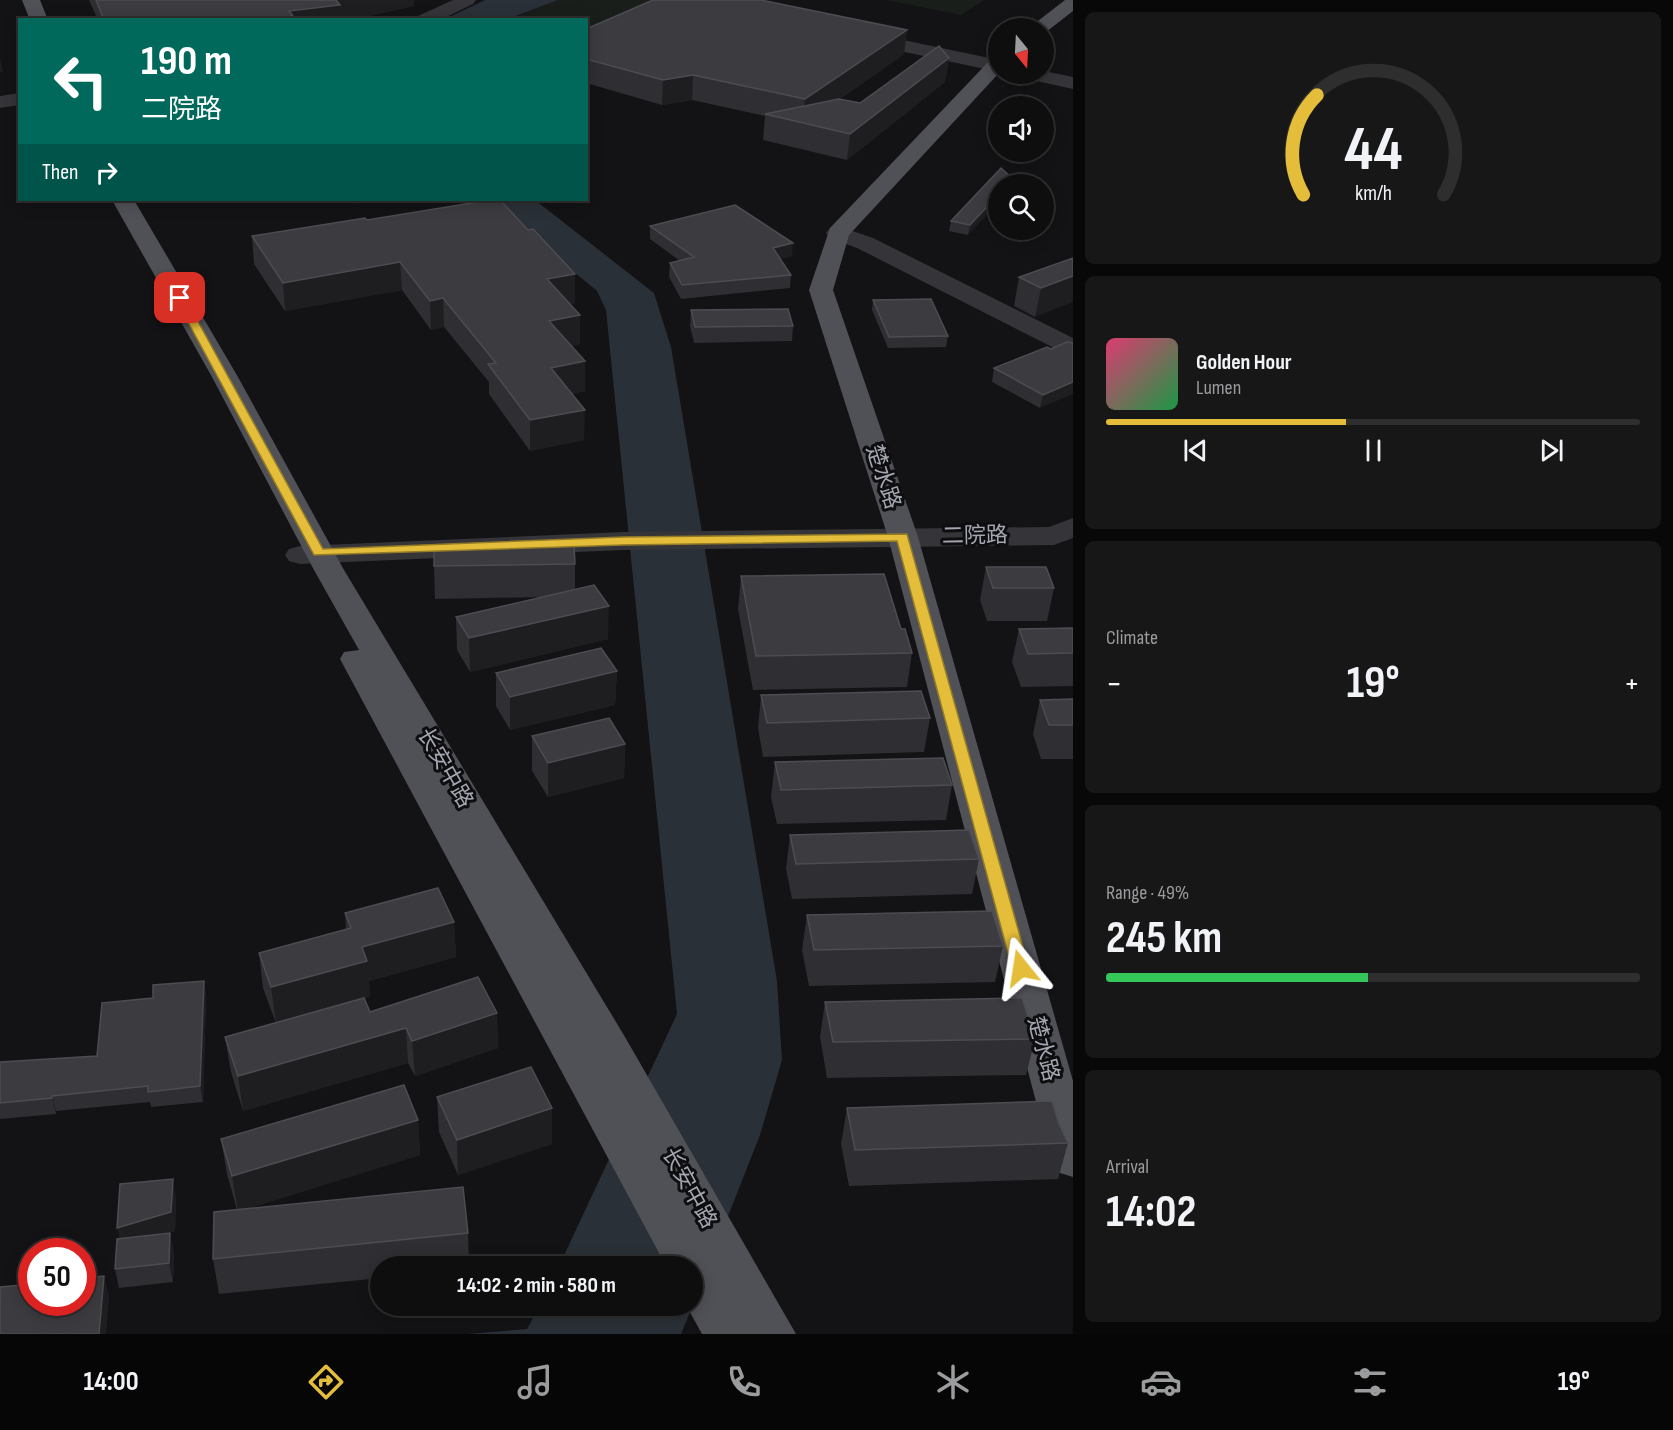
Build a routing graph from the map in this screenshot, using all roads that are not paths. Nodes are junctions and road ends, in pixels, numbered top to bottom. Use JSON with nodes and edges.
{"nodes":[{"id":1,"x":16,"y":0,"type":"edge"},
{"id":2,"x":31,"y":0,"type":"edge"},
{"id":3,"x":467,"y":0,"type":"edge"},
{"id":4,"x":1073,"y":2,"type":"edge"},
{"id":5,"x":22,"y":18,"type":"edge"},
{"id":6,"x":38,"y":18,"type":"edge"},
{"id":7,"x":428,"y":18,"type":"edge"},
{"id":8,"x":1053,"y":18,"type":"edge"},
{"id":9,"x":847,"y":34,"type":"edge"},
{"id":10,"x":988,"y":63,"type":"edge"},
{"id":11,"x":988,"y":76,"type":"edge"},
{"id":12,"x":1054,"y":79,"type":"edge"},
{"id":13,"x":1073,"y":83,"type":"edge"},
{"id":14,"x":18,"y":99,"type":"edge"},
{"id":15,"x":0,"y":102,"type":"edge"},
{"id":16,"x":106,"y":201,"type":"edge"},
{"id":17,"x":124,"y":201,"type":"edge"},
{"id":18,"x":838,"y":233,"type":"junction"},
{"id":19,"x":1073,"y":348,"type":"edge"},
{"id":20,"x":1073,"y":527,"type":"edge"},
{"id":21,"x":903,"y":537,"type":"junction"},
{"id":22,"x":309,"y":554,"type":"junction"},
{"id":23,"x":1073,"y":1159,"type":"edge"},
{"id":24,"x":708,"y":1283,"type":"edge"},
{"id":25,"x":772,"y":1334,"type":"edge"}],
"edges":[{"from":1,"to":5,"type":"main road"},
{"from":2,"to":6,"type":"main road"},
{"from":3,"to":7,"type":"street"},
{"from":4,"to":8,"type":"main road"},
{"from":9,"to":10,"type":"street"},
{"from":11,"to":18,"type":"main road","name":"楚水路"},
{"from":12,"to":13,"type":"street"},
{"from":14,"to":15,"type":"street"},
{"from":16,"to":22,"type":"main road","name":"长安中路"},
{"from":17,"to":22,"type":"main road","name":"长安中路"},
{"from":18,"to":19,"type":"street"},
{"from":18,"to":21,"type":"main road","name":"楚水路"},
{"from":20,"to":21,"type":"street","name":"二院路"},
{"from":21,"to":22,"type":"street","name":"二院路"},
{"from":21,"to":23,"type":"main road","name":"楚水路"},
{"from":22,"to":24,"type":"main road","name":"长安中路"},
{"from":24,"to":25,"type":"main road","name":"长安中路"}]}
